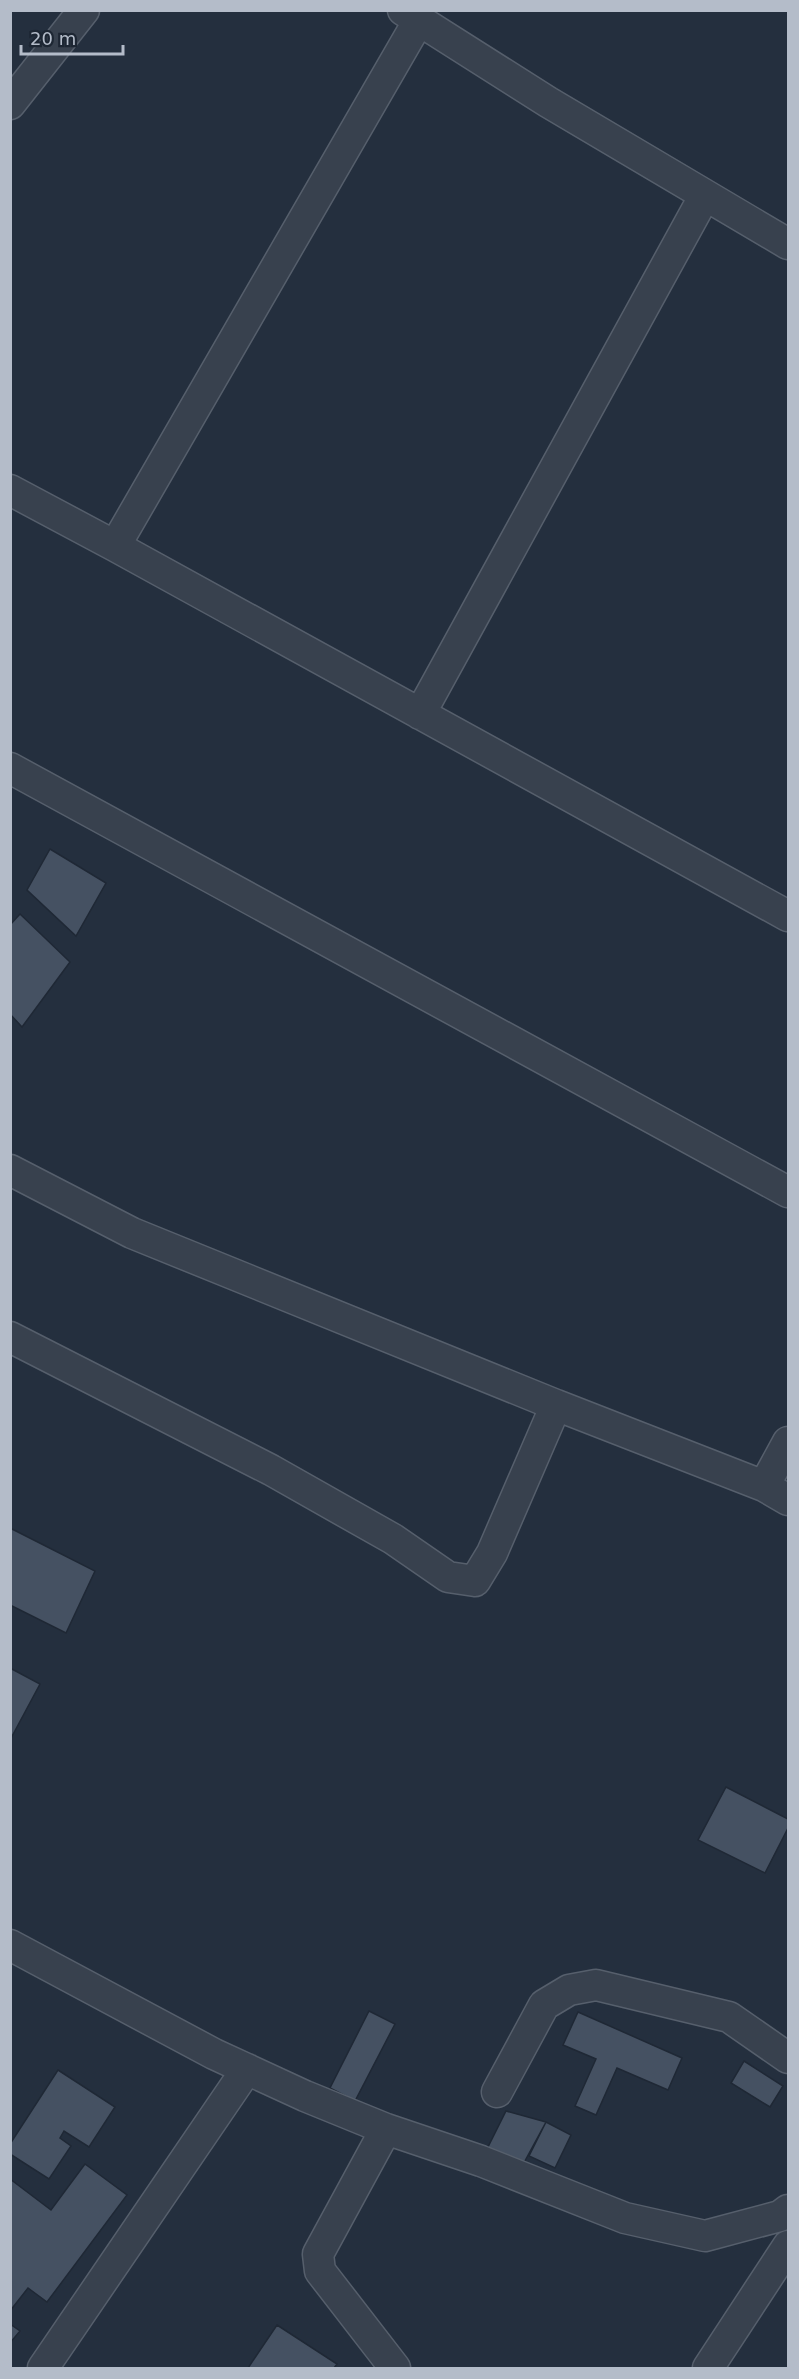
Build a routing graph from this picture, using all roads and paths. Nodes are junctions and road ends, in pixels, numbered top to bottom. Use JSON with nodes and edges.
{"nodes":[{"id":1,"x":84,"y":10,"type":"edge"},
{"id":2,"x":411,"y":15,"type":"edge"},
{"id":3,"x":10,"y":104,"type":"edge"},
{"id":4,"x":705,"y":195,"type":"junction"},
{"id":5,"x":789,"y":244,"type":"edge"},
{"id":6,"x":10,"y":490,"type":"edge"},
{"id":7,"x":115,"y":546,"type":"junction"},
{"id":8,"x":420,"y":714,"type":"junction"},
{"id":9,"x":10,"y":768,"type":"edge"},
{"id":10,"x":789,"y":916,"type":"edge"},
{"id":11,"x":10,"y":1170,"type":"edge"},
{"id":12,"x":789,"y":1192,"type":"edge"},
{"id":13,"x":10,"y":1337,"type":"edge"},
{"id":14,"x":556,"y":1405,"type":"junction"},
{"id":15,"x":789,"y":1442,"type":"edge"},
{"id":16,"x":776,"y":1493,"type":"edge"},
{"id":17,"x":10,"y":1945,"type":"edge"},
{"id":18,"x":789,"y":2058,"type":"edge"},
{"id":19,"x":247,"y":2069,"type":"junction"},
{"id":20,"x":497,"y":2092,"type":"dead end"},
{"id":21,"x":386,"y":2129,"type":"junction"},
{"id":22,"x":789,"y":2210,"type":"edge"},
{"id":23,"x":789,"y":2246,"type":"edge"},
{"id":24,"x":43,"y":2368,"type":"edge"},
{"id":25,"x":394,"y":2368,"type":"edge"},
{"id":26,"x":708,"y":2368,"type":"edge"}],
"edges":[{"from":1,"to":3,"type":"street"},
{"from":2,"to":4,"type":"street"},
{"from":2,"to":7,"type":"street"},
{"from":4,"to":5,"type":"street"},
{"from":4,"to":8,"type":"street"},
{"from":6,"to":7,"type":"street"},
{"from":7,"to":8,"type":"street"},
{"from":8,"to":10,"type":"street"},
{"from":9,"to":12,"type":"street"},
{"from":11,"to":14,"type":"street"},
{"from":13,"to":14,"type":"street"},
{"from":14,"to":16,"type":"street"},
{"from":15,"to":16,"type":"street"},
{"from":17,"to":19,"type":"street"},
{"from":18,"to":20,"type":"street"},
{"from":19,"to":21,"type":"street"},
{"from":19,"to":24,"type":"street"},
{"from":21,"to":22,"type":"street"},
{"from":21,"to":25,"type":"street"},
{"from":23,"to":26,"type":"street"}]}
